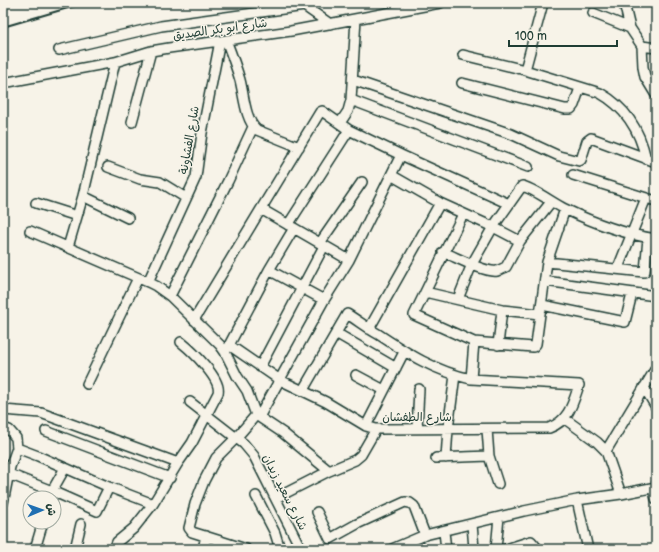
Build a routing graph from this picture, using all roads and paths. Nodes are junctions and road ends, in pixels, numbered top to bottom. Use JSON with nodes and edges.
{"nodes":[{"id":1,"x":440,"y":3,"type":"edge"},
{"id":2,"x":543,"y":3,"type":"edge"},
{"id":3,"x":624,"y":3,"type":"edge"},
{"id":4,"x":302,"y":5,"type":"edge"},
{"id":5,"x":593,"y":13,"type":"dead end"},
{"id":6,"x":356,"y":19,"type":"junction"},
{"id":7,"x":330,"y":24,"type":"junction"},
{"id":8,"x":630,"y":28,"type":"junction"},
{"id":9,"x":223,"y":41,"type":"junction"},
{"id":10,"x":642,"y":46,"type":"junction"},
{"id":11,"x":656,"y":48,"type":"edge"},
{"id":12,"x":59,"y":50,"type":"dead end"},
{"id":13,"x":150,"y":51,"type":"junction"},
{"id":14,"x":464,"y":56,"type":"dead end"},
{"id":15,"x":115,"y":62,"type":"junction"},
{"id":16,"x":525,"y":70,"type":"junction"},
{"id":17,"x":353,"y":80,"type":"junction"},
{"id":18,"x":3,"y":83,"type":"edge"},
{"id":19,"x":462,"y":83,"type":"dead end"},
{"id":20,"x":580,"y":88,"type":"junction"},
{"id":21,"x":656,"y":95,"type":"edge"},
{"id":22,"x":350,"y":100,"type":"junction"},
{"id":23,"x":132,"y":122,"type":"dead end"},
{"id":24,"x":340,"y":123,"type":"junction"},
{"id":25,"x":253,"y":127,"type":"junction"},
{"id":26,"x":349,"y":130,"type":"junction"},
{"id":27,"x":299,"y":147,"type":"junction"},
{"id":28,"x":401,"y":155,"type":"junction"},
{"id":29,"x":646,"y":159,"type":"junction"},
{"id":30,"x":656,"y":162,"type":"edge"},
{"id":31,"x":528,"y":167,"type":"dead end"},
{"id":32,"x":108,"y":168,"type":"dead end"},
{"id":33,"x":573,"y":174,"type":"dead end"},
{"id":34,"x":391,"y":175,"type":"junction"},
{"id":35,"x":362,"y":182,"type":"dead end"},
{"id":36,"x":83,"y":196,"type":"junction"},
{"id":37,"x":186,"y":198,"type":"junction"},
{"id":38,"x":646,"y":198,"type":"junction"},
{"id":39,"x":656,"y":200,"type":"edge"},
{"id":40,"x":551,"y":202,"type":"junction"},
{"id":41,"x":36,"y":203,"type":"dead end"},
{"id":42,"x":440,"y":203,"type":"junction"},
{"id":43,"x":509,"y":204,"type":"junction"},
{"id":44,"x":261,"y":209,"type":"junction"},
{"id":45,"x":565,"y":209,"type":"junction"},
{"id":46,"x":462,"y":214,"type":"junction"},
{"id":47,"x":78,"y":216,"type":"junction"},
{"id":48,"x":128,"y":218,"type":"dead end"},
{"id":49,"x":291,"y":226,"type":"junction"},
{"id":50,"x":493,"y":227,"type":"junction"},
{"id":51,"x":30,"y":231,"type":"dead end"},
{"id":52,"x":632,"y":235,"type":"junction"},
{"id":53,"x":652,"y":239,"type":"edge"},
{"id":54,"x":520,"y":241,"type":"junction"},
{"id":55,"x":322,"y":244,"type":"junction"},
{"id":56,"x":68,"y":247,"type":"junction"},
{"id":57,"x":444,"y":252,"type":"junction"},
{"id":58,"x":349,"y":260,"type":"junction"},
{"id":59,"x":547,"y":262,"type":"junction"},
{"id":60,"x":472,"y":264,"type":"junction"},
{"id":61,"x":618,"y":268,"type":"junction"},
{"id":62,"x":270,"y":270,"type":"junction"},
{"id":63,"x":138,"y":278,"type":"junction"},
{"id":64,"x":545,"y":281,"type":"junction"},
{"id":65,"x":148,"y":282,"type":"junction"},
{"id":66,"x":301,"y":287,"type":"junction"},
{"id":67,"x":425,"y":292,"type":"junction"},
{"id":68,"x":632,"y":294,"type":"junction"},
{"id":69,"x":170,"y":296,"type":"junction"},
{"id":70,"x":656,"y":296,"type":"edge"},
{"id":71,"x":458,"y":299,"type":"junction"},
{"id":72,"x":324,"y":300,"type":"junction"},
{"id":73,"x":502,"y":310,"type":"junction"},
{"id":74,"x":541,"y":310,"type":"junction"},
{"id":75,"x":194,"y":320,"type":"junction"},
{"id":76,"x":369,"y":329,"type":"junction"},
{"id":77,"x":336,"y":333,"type":"junction"},
{"id":78,"x":181,"y":342,"type":"dead end"},
{"id":79,"x":474,"y":342,"type":"junction"},
{"id":80,"x":498,"y":344,"type":"junction"},
{"id":81,"x":227,"y":349,"type":"junction"},
{"id":82,"x":404,"y":352,"type":"junction"},
{"id":83,"x":260,"y":367,"type":"junction"},
{"id":84,"x":396,"y":368,"type":"junction"},
{"id":85,"x":656,"y":368,"type":"edge"},
{"id":86,"x":356,"y":375,"type":"dead end"},
{"id":87,"x":455,"y":375,"type":"junction"},
{"id":88,"x":471,"y":379,"type":"junction"},
{"id":89,"x":280,"y":380,"type":"junction"},
{"id":90,"x":87,"y":384,"type":"dead end"},
{"id":91,"x":644,"y":387,"type":"junction"},
{"id":92,"x":419,"y":389,"type":"dead end"},
{"id":93,"x":303,"y":390,"type":"junction"},
{"id":94,"x":384,"y":390,"type":"junction"},
{"id":95,"x":190,"y":402,"type":"dead end"},
{"id":96,"x":656,"y":408,"type":"edge"},
{"id":97,"x":3,"y":410,"type":"edge"},
{"id":98,"x":207,"y":414,"type":"junction"},
{"id":99,"x":258,"y":416,"type":"junction"},
{"id":100,"x":565,"y":419,"type":"junction"},
{"id":101,"x":366,"y":426,"type":"junction"},
{"id":102,"x":3,"y":428,"type":"edge"},
{"id":103,"x":376,"y":429,"type":"junction"},
{"id":104,"x":417,"y":429,"type":"junction"},
{"id":105,"x":448,"y":429,"type":"junction"},
{"id":106,"x":487,"y":429,"type":"junction"},
{"id":107,"x":46,"y":431,"type":"dead end"},
{"id":108,"x":236,"y":438,"type":"junction"},
{"id":109,"x":17,"y":448,"type":"junction"},
{"id":110,"x":606,"y":452,"type":"junction"},
{"id":111,"x":489,"y":456,"type":"junction"},
{"id":112,"x":178,"y":463,"type":"junction"},
{"id":113,"x":65,"y":468,"type":"junction"},
{"id":114,"x":7,"y":469,"type":"edge"},
{"id":115,"x":329,"y":471,"type":"junction"},
{"id":116,"x":170,"y":478,"type":"junction"},
{"id":117,"x":498,"y":484,"type":"dead end"},
{"id":118,"x":109,"y":487,"type":"junction"},
{"id":119,"x":655,"y":487,"type":"edge"},
{"id":120,"x":44,"y":490,"type":"edge"},
{"id":121,"x":53,"y":490,"type":"edge"},
{"id":122,"x":621,"y":494,"type":"junction"},
{"id":123,"x":256,"y":496,"type":"dead end"},
{"id":124,"x":62,"y":498,"type":"edge"},
{"id":125,"x":276,"y":498,"type":"junction"},
{"id":126,"x":656,"y":499,"type":"edge"},
{"id":127,"x":577,"y":500,"type":"junction"},
{"id":128,"x":3,"y":503,"type":"edge"},
{"id":129,"x":153,"y":504,"type":"junction"},
{"id":130,"x":317,"y":512,"type":"dead end"},
{"id":131,"x":499,"y":517,"type":"junction"},
{"id":132,"x":81,"y":524,"type":"dead end"},
{"id":133,"x":472,"y":524,"type":"junction"},
{"id":134,"x":41,"y":530,"type":"edge"},
{"id":135,"x":444,"y":532,"type":"junction"},
{"id":136,"x":425,"y":535,"type":"junction"},
{"id":137,"x":206,"y":536,"type":"junction"},
{"id":138,"x":587,"y":545,"type":"dead end"},
{"id":139,"x":35,"y":549,"type":"edge"},
{"id":140,"x":75,"y":549,"type":"edge"},
{"id":141,"x":114,"y":549,"type":"edge"},
{"id":142,"x":203,"y":549,"type":"edge"},
{"id":143,"x":246,"y":549,"type":"edge"},
{"id":144,"x":280,"y":549,"type":"edge"},
{"id":145,"x":301,"y":549,"type":"edge"},
{"id":146,"x":392,"y":549,"type":"edge"},
{"id":147,"x":446,"y":549,"type":"edge"},
{"id":148,"x":474,"y":549,"type":"edge"},
{"id":149,"x":496,"y":549,"type":"edge"},
{"id":150,"x":506,"y":549,"type":"edge"},
{"id":151,"x":538,"y":549,"type":"edge"}],
"edges":[{"from":1,"to":6,"type":"street","name":"شارع ابو بكر الصديق"},
{"from":2,"to":16,"type":"street"},
{"from":3,"to":8,"type":"street"},
{"from":4,"to":7,"type":"street"},
{"from":4,"to":12,"type":"street"},
{"from":5,"to":8,"type":"street"},
{"from":6,"to":7,"type":"street","name":"شارع ابو بكر الصديق"},
{"from":6,"to":17,"type":"street"},
{"from":7,"to":9,"type":"street","name":"شارع ابو بكر الصديق"},
{"from":8,"to":10,"type":"street"},
{"from":9,"to":13,"type":"street","name":"شارع ابو بكر الصديق"},
{"from":9,"to":25,"type":"street"},
{"from":9,"to":37,"type":"street","name":"شارع الفشاونة"},
{"from":10,"to":11,"type":"street"},
{"from":10,"to":21,"type":"street"},
{"from":13,"to":15,"type":"street","name":"شارع ابو بكر الصديق"},
{"from":13,"to":23,"type":"street"},
{"from":14,"to":16,"type":"street"},
{"from":15,"to":18,"type":"street","name":"شارع ابو بكر الصديق"},
{"from":15,"to":36,"type":"street"},
{"from":16,"to":20,"type":"street"},
{"from":17,"to":22,"type":"street"},
{"from":17,"to":29,"type":"street"},
{"from":19,"to":20,"type":"street"},
{"from":20,"to":29,"type":"street"},
{"from":22,"to":24,"type":"street"},
{"from":22,"to":31,"type":"street"},
{"from":24,"to":26,"type":"street"},
{"from":24,"to":27,"type":"street"},
{"from":25,"to":27,"type":"street"},
{"from":25,"to":69,"type":"street"},
{"from":26,"to":28,"type":"street"},
{"from":26,"to":49,"type":"street"},
{"from":27,"to":44,"type":"street"},
{"from":28,"to":34,"type":"street"},
{"from":28,"to":43,"type":"street"},
{"from":29,"to":30,"type":"street"},
{"from":32,"to":37,"type":"street"},
{"from":33,"to":38,"type":"street"},
{"from":34,"to":42,"type":"street"},
{"from":34,"to":58,"type":"street"},
{"from":35,"to":55,"type":"street"},
{"from":36,"to":47,"type":"street"},
{"from":36,"to":48,"type":"street"},
{"from":37,"to":65,"type":"street","name":"شارع الفشاونة"},
{"from":38,"to":39,"type":"street"},
{"from":38,"to":52,"type":"street"},
{"from":40,"to":43,"type":"street"},
{"from":40,"to":45,"type":"street"},
{"from":40,"to":54,"type":"street"},
{"from":41,"to":47,"type":"street"},
{"from":42,"to":46,"type":"street"},
{"from":42,"to":76,"type":"street"},
{"from":43,"to":50,"type":"street"},
{"from":44,"to":49,"type":"street"},
{"from":44,"to":75,"type":"street"},
{"from":45,"to":52,"type":"street"},
{"from":45,"to":59,"type":"street"},
{"from":46,"to":50,"type":"street"},
{"from":46,"to":57,"type":"street"},
{"from":47,"to":56,"type":"street"},
{"from":49,"to":55,"type":"street"},
{"from":49,"to":62,"type":"street"},
{"from":50,"to":54,"type":"street"},
{"from":50,"to":60,"type":"street"},
{"from":51,"to":56,"type":"street"},
{"from":52,"to":53,"type":"street"},
{"from":52,"to":61,"type":"street"},
{"from":53,"to":61,"type":"street"},
{"from":54,"to":60,"type":"street"},
{"from":55,"to":58,"type":"street"},
{"from":55,"to":66,"type":"street"},
{"from":56,"to":63,"type":"street"},
{"from":57,"to":60,"type":"street"},
{"from":57,"to":67,"type":"street"},
{"from":58,"to":72,"type":"street"},
{"from":59,"to":61,"type":"street"},
{"from":59,"to":64,"type":"street"},
{"from":60,"to":71,"type":"street"},
{"from":62,"to":66,"type":"street"},
{"from":62,"to":81,"type":"street"},
{"from":63,"to":65,"type":"street"},
{"from":63,"to":90,"type":"street"},
{"from":64,"to":68,"type":"street"},
{"from":64,"to":74,"type":"street"},
{"from":65,"to":69,"type":"street"},
{"from":66,"to":72,"type":"street"},
{"from":66,"to":83,"type":"street"},
{"from":67,"to":71,"type":"street"},
{"from":67,"to":79,"type":"street"},
{"from":68,"to":70,"type":"street"},
{"from":68,"to":74,"type":"street"},
{"from":69,"to":75,"type":"street"},
{"from":71,"to":73,"type":"street"},
{"from":72,"to":89,"type":"street"},
{"from":73,"to":74,"type":"street"},
{"from":73,"to":80,"type":"street"},
{"from":74,"to":80,"type":"street"},
{"from":75,"to":81,"type":"street"},
{"from":76,"to":77,"type":"street"},
{"from":76,"to":82,"type":"street"},
{"from":77,"to":84,"type":"street"},
{"from":77,"to":93,"type":"street"},
{"from":78,"to":98,"type":"street"},
{"from":79,"to":80,"type":"street"},
{"from":79,"to":88,"type":"street"},
{"from":81,"to":83,"type":"street","name":"شارع الطفشان"},
{"from":81,"to":99,"type":"street"},
{"from":82,"to":84,"type":"street"},
{"from":82,"to":87,"type":"street"},
{"from":83,"to":89,"type":"street","name":"شارع الطفشان"},
{"from":84,"to":94,"type":"street"},
{"from":85,"to":91,"type":"street"},
{"from":86,"to":94,"type":"street"},
{"from":87,"to":88,"type":"street"},
{"from":87,"to":105,"type":"street"},
{"from":88,"to":100,"type":"street"},
{"from":89,"to":93,"type":"street","name":"شارع الطفشان"},
{"from":89,"to":99,"type":"street"},
{"from":91,"to":96,"type":"street"},
{"from":91,"to":110,"type":"street"},
{"from":92,"to":104,"type":"street"},
{"from":93,"to":101,"type":"street","name":"شارع الطفشان"},
{"from":94,"to":101,"type":"street"},
{"from":95,"to":98,"type":"street","name":"شارع سعيد زيدان"},
{"from":97,"to":112,"type":"street"},
{"from":98,"to":108,"type":"street","name":"شارع سعيد زيدان"},
{"from":98,"to":112,"type":"street"},
{"from":99,"to":108,"type":"street"},
{"from":99,"to":115,"type":"street"},
{"from":100,"to":106,"type":"street","name":"شارع الطفشان"},
{"from":100,"to":110,"type":"street"},
{"from":101,"to":103,"type":"street","name":"شارع الطفشان"},
{"from":102,"to":109,"type":"street"},
{"from":103,"to":104,"type":"street","name":"شارع الطفشان"},
{"from":103,"to":115,"type":"street"},
{"from":104,"to":105,"type":"street","name":"شارع الطفشان"},
{"from":105,"to":106,"type":"street","name":"شارع الطفشان"},
{"from":105,"to":111,"type":"street"},
{"from":106,"to":111,"type":"street"},
{"from":107,"to":116,"type":"street"},
{"from":108,"to":125,"type":"street","name":"شارع سعيد زيدان"},
{"from":108,"to":137,"type":"street"},
{"from":109,"to":113,"type":"street"},
{"from":109,"to":114,"type":"street"},
{"from":110,"to":122,"type":"street"},
{"from":111,"to":117,"type":"street"},
{"from":112,"to":116,"type":"street"},
{"from":113,"to":118,"type":"street"},
{"from":113,"to":121,"type":"street"},
{"from":114,"to":120,"type":"street"},
{"from":114,"to":128,"type":"street"},
{"from":115,"to":125,"type":"street"},
{"from":116,"to":129,"type":"street"},
{"from":118,"to":124,"type":"street"},
{"from":118,"to":129,"type":"street"},
{"from":119,"to":122,"type":"street"},
{"from":119,"to":126,"type":"street"},
{"from":122,"to":127,"type":"street"},
{"from":123,"to":144,"type":"street"},
{"from":125,"to":145,"type":"street","name":"شارع سعيد زيدان"},
{"from":127,"to":131,"type":"street"},
{"from":127,"to":138,"type":"street"},
{"from":129,"to":141,"type":"street"},
{"from":130,"to":136,"type":"street"},
{"from":131,"to":133,"type":"street"},
{"from":131,"to":149,"type":"street"},
{"from":132,"to":140,"type":"street"},
{"from":133,"to":135,"type":"street"},
{"from":133,"to":148,"type":"street"},
{"from":134,"to":139,"type":"street"},
{"from":135,"to":136,"type":"street"},
{"from":135,"to":147,"type":"street"},
{"from":136,"to":146,"type":"street"},
{"from":137,"to":142,"type":"street"},
{"from":137,"to":143,"type":"street"},
{"from":150,"to":151,"type":"street"}]}
